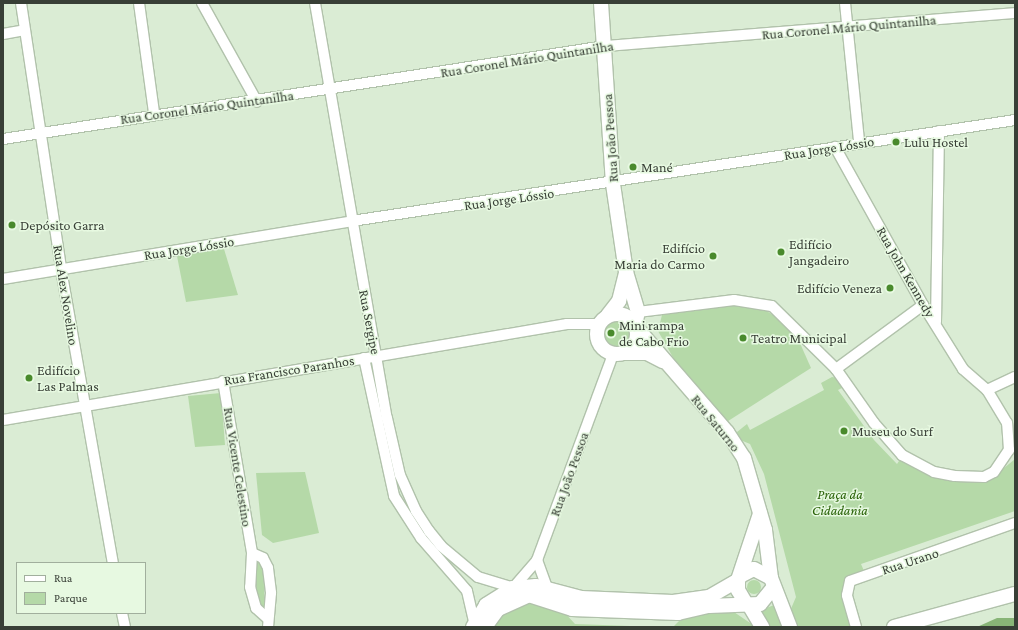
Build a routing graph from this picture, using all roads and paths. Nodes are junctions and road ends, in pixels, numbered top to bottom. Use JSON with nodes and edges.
{"nodes":[{"id":1,"x":21,"y":3,"type":"edge"},
{"id":2,"x":139,"y":3,"type":"edge"},
{"id":3,"x":202,"y":3,"type":"edge"},
{"id":4,"x":315,"y":3,"type":"edge"},
{"id":5,"x":600,"y":3,"type":"edge"},
{"id":6,"x":844,"y":3,"type":"edge"},
{"id":7,"x":1015,"y":13,"type":"edge"},
{"id":8,"x":847,"y":28,"type":"junction"},
{"id":9,"x":25,"y":30,"type":"junction"},
{"id":10,"x":3,"y":34,"type":"edge"},
{"id":11,"x":605,"y":46,"type":"junction"},
{"id":12,"x":330,"y":90,"type":"junction"},
{"id":13,"x":257,"y":102,"type":"junction"},
{"id":14,"x":154,"y":113,"type":"junction"},
{"id":15,"x":1015,"y":120,"type":"edge"},
{"id":16,"x":938,"y":131,"type":"junction"},
{"id":17,"x":42,"y":132,"type":"junction"},
{"id":18,"x":3,"y":139,"type":"edge"},
{"id":19,"x":859,"y":142,"type":"junction"},
{"id":20,"x":835,"y":147,"type":"junction"},
{"id":21,"x":613,"y":184,"type":"junction"},
{"id":22,"x":352,"y":221,"type":"junction"},
{"id":23,"x":61,"y":270,"type":"junction"},
{"id":24,"x":626,"y":272,"type":"junction"},
{"id":25,"x":3,"y":279,"type":"edge"},
{"id":26,"x":923,"y":305,"type":"junction"},
{"id":27,"x":603,"y":320,"type":"junction"},
{"id":28,"x":636,"y":321,"type":"junction"},
{"id":29,"x":936,"y":322,"type":"junction"},
{"id":30,"x":619,"y":353,"type":"junction"},
{"id":31,"x":377,"y":356,"type":"junction"},
{"id":32,"x":364,"y":358,"type":"junction"},
{"id":33,"x":665,"y":362,"type":"junction"},
{"id":34,"x":836,"y":369,"type":"junction"},
{"id":35,"x":1015,"y":377,"type":"edge"},
{"id":36,"x":224,"y":381,"type":"junction"},
{"id":37,"x":987,"y":390,"type":"junction"},
{"id":38,"x":84,"y":406,"type":"junction"},
{"id":39,"x":3,"y":420,"type":"edge"},
{"id":40,"x":407,"y":490,"type":"junction"},
{"id":41,"x":394,"y":496,"type":"junction"},
{"id":42,"x":760,"y":514,"type":"junction"},
{"id":43,"x":1015,"y":523,"type":"edge"},
{"id":44,"x":252,"y":553,"type":"junction"},
{"id":45,"x":537,"y":560,"type":"junction"},
{"id":46,"x":113,"y":562,"type":"edge"},
{"id":47,"x":740,"y":578,"type":"junction"},
{"id":48,"x":772,"y":583,"type":"junction"},
{"id":49,"x":513,"y":588,"type":"junction"},
{"id":50,"x":547,"y":588,"type":"junction"},
{"id":51,"x":1015,"y":594,"type":"edge"},
{"id":52,"x":747,"y":604,"type":"junction"},
{"id":53,"x":122,"y":614,"type":"edge"},
{"id":54,"x":267,"y":623,"type":"edge"},
{"id":55,"x":478,"y":626,"type":"edge"},
{"id":56,"x":124,"y":627,"type":"edge"},
{"id":57,"x":762,"y":627,"type":"edge"},
{"id":58,"x":790,"y":627,"type":"edge"},
{"id":59,"x":856,"y":627,"type":"edge"},
{"id":60,"x":894,"y":627,"type":"edge"}],
"edges":[{"from":1,"to":9,"type":"street","name":"Rua Alex Novelino"},
{"from":2,"to":14,"type":"street"},
{"from":3,"to":13,"type":"street"},
{"from":4,"to":12,"type":"street","name":"Rua Sergipe"},
{"from":5,"to":11,"type":"street","name":"Rua João Pessoa"},
{"from":6,"to":8,"type":"street"},
{"from":7,"to":8,"type":"street","name":"Rua Coronel Mário Quintanilha"},
{"from":8,"to":11,"type":"street","name":"Rua Coronel Mário Quintanilha"},
{"from":8,"to":19,"type":"street"},
{"from":9,"to":10,"type":"street"},
{"from":9,"to":17,"type":"street","name":"Rua Alex Novelino"},
{"from":11,"to":12,"type":"street","name":"Rua Coronel Mário Quintanilha"},
{"from":11,"to":21,"type":"street","name":"Rua João Pessoa"},
{"from":12,"to":13,"type":"street","name":"Rua Coronel Mário Quintanilha"},
{"from":12,"to":22,"type":"street","name":"Rua Sergipe"},
{"from":13,"to":14,"type":"street","name":"Rua Coronel Mário Quintanilha"},
{"from":14,"to":17,"type":"street","name":"Rua Coronel Mário Quintanilha"},
{"from":15,"to":16,"type":"street","name":"Rua Jorge Lóssio"},
{"from":16,"to":19,"type":"street","name":"Rua Jorge Lóssio"},
{"from":16,"to":29,"type":"street"},
{"from":17,"to":18,"type":"street","name":"Rua Coronel Mário Quintanilha"},
{"from":17,"to":23,"type":"street","name":"Rua Alex Novelino"},
{"from":19,"to":20,"type":"street","name":"Rua Jorge Lóssio"},
{"from":20,"to":21,"type":"street","name":"Rua Jorge Lóssio"},
{"from":20,"to":26,"type":"street","name":"Rua John Kennedy"},
{"from":21,"to":22,"type":"street","name":"Rua Jorge Lóssio"},
{"from":21,"to":24,"type":"street","name":"Rua João Pessoa"},
{"from":22,"to":23,"type":"street","name":"Rua Jorge Lóssio"},
{"from":22,"to":31,"type":"street","name":"Rua Sergipe"},
{"from":23,"to":25,"type":"street","name":"Rua Jorge Lóssio"},
{"from":23,"to":38,"type":"street","name":"Rua Alex Novelino"},
{"from":24,"to":27,"type":"street","name":"Rua João Pessoa"},
{"from":24,"to":28,"type":"street","name":"Rua João Pessoa"},
{"from":26,"to":29,"type":"street","name":"Rua John Kennedy"},
{"from":26,"to":34,"type":"street"},
{"from":27,"to":28,"type":"street"},
{"from":27,"to":30,"type":"street"},
{"from":27,"to":31,"type":"street","name":"Rua Francisco Paranhos"},
{"from":28,"to":30,"type":"street"},
{"from":28,"to":33,"type":"street","name":"Rua Saturno"},
{"from":28,"to":34,"type":"street"},
{"from":29,"to":37,"type":"street","name":"Rua John Kennedy"},
{"from":30,"to":33,"type":"street","name":"Rua Saturno"},
{"from":30,"to":45,"type":"street","name":"Rua João Pessoa"},
{"from":31,"to":32,"type":"street","name":"Rua Francisco Paranhos"},
{"from":31,"to":40,"type":"street","name":"Rua Sergipe"},
{"from":32,"to":36,"type":"street","name":"Rua Francisco Paranhos"},
{"from":32,"to":41,"type":"street","name":"Rua Sergipe"},
{"from":33,"to":42,"type":"street","name":"Rua Saturno"},
{"from":34,"to":37,"type":"street"},
{"from":35,"to":37,"type":"street"},
{"from":36,"to":38,"type":"street","name":"Rua Francisco Paranhos"},
{"from":36,"to":44,"type":"street","name":"Rua Vicente Celestino"},
{"from":38,"to":39,"type":"street","name":"Rua Francisco Paranhos"},
{"from":38,"to":46,"type":"street","name":"Rua Alex Novelino"},
{"from":40,"to":41,"type":"street"},
{"from":40,"to":49,"type":"street","name":"Rua Sergipe"},
{"from":41,"to":55,"type":"street","name":"Rua Sergipe"},
{"from":42,"to":47,"type":"street"},
{"from":42,"to":48,"type":"street","name":"Rua Saturno"},
{"from":43,"to":59,"type":"street","name":"Rua Urano"},
{"from":44,"to":54,"type":"street","name":"Rua Vicente Celestino"},
{"from":44,"to":54,"type":"street","name":"Rua Vicente Celestino"},
{"from":45,"to":49,"type":"street","name":"Rua João Pessoa"},
{"from":45,"to":50,"type":"street"},
{"from":47,"to":48,"type":"street"},
{"from":47,"to":50,"type":"street"},
{"from":47,"to":52,"type":"street"},
{"from":48,"to":52,"type":"street"},
{"from":48,"to":58,"type":"street"},
{"from":49,"to":50,"type":"street"},
{"from":49,"to":55,"type":"street"},
{"from":51,"to":60,"type":"street"},
{"from":52,"to":55,"type":"street"},
{"from":52,"to":57,"type":"street"},
{"from":53,"to":56,"type":"street"}]}
